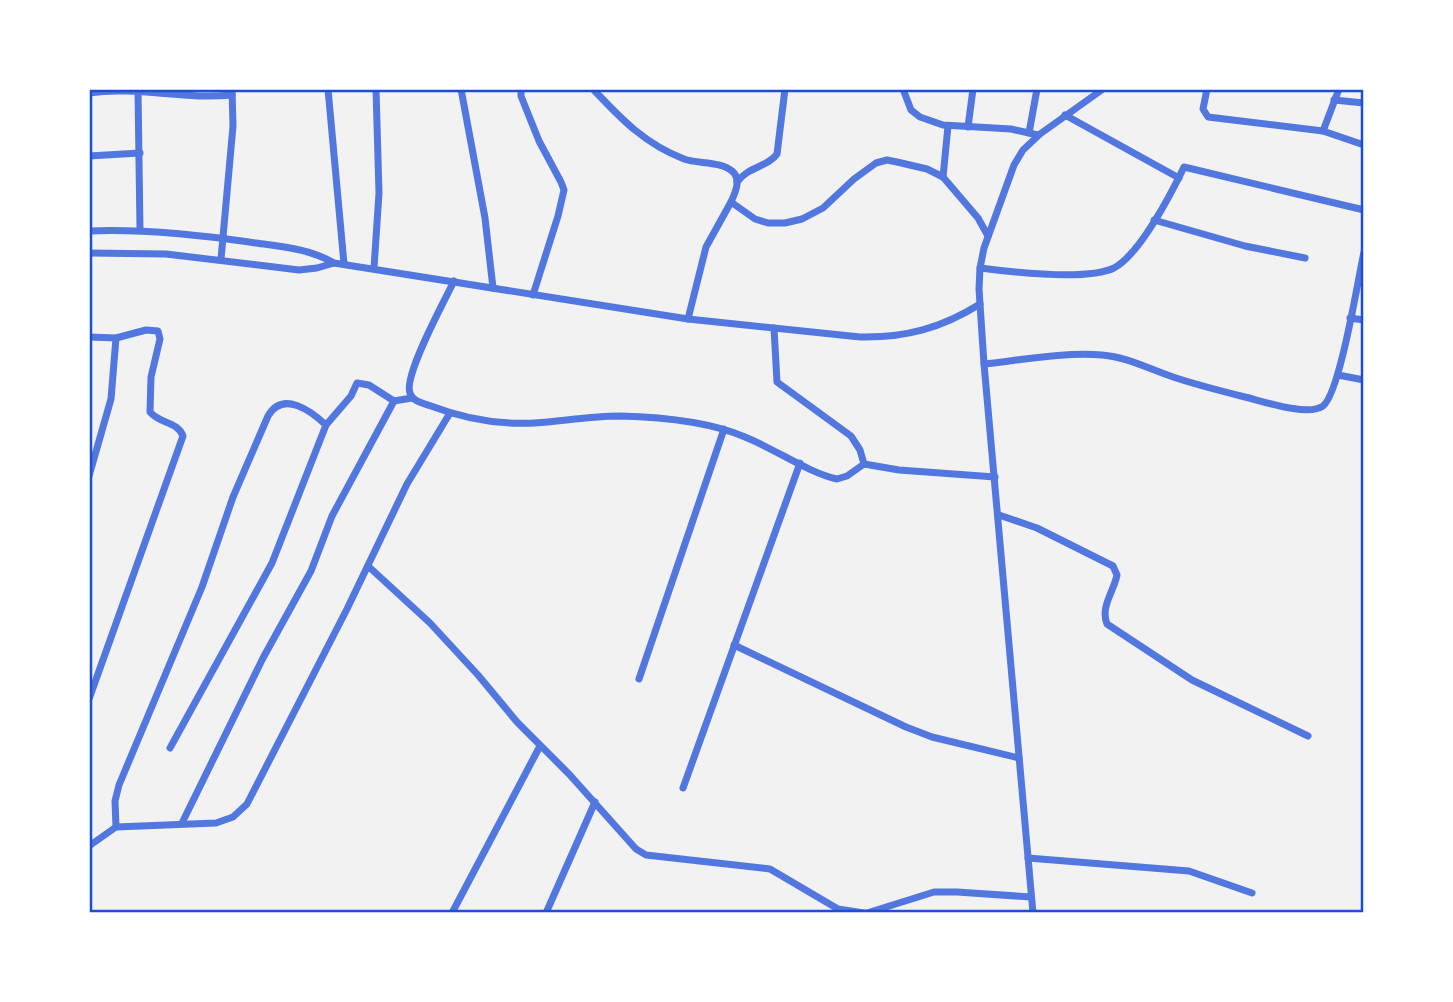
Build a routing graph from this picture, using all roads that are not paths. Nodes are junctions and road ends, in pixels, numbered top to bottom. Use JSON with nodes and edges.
{"nodes":[{"id":1,"x":328,"y":89,"type":"edge"},
{"id":2,"x":376,"y":89,"type":"edge"},
{"id":3,"x":461,"y":89,"type":"edge"},
{"id":4,"x":522,"y":89,"type":"edge"},
{"id":5,"x":593,"y":89,"type":"edge"},
{"id":6,"x":785,"y":89,"type":"edge"},
{"id":7,"x":903,"y":89,"type":"edge"},
{"id":8,"x":973,"y":89,"type":"edge"},
{"id":9,"x":1037,"y":89,"type":"edge"},
{"id":10,"x":1103,"y":89,"type":"edge"},
{"id":11,"x":1207,"y":89,"type":"edge"},
{"id":12,"x":1339,"y":89,"type":"edge"},
{"id":13,"x":138,"y":90,"type":"edge"},
{"id":14,"x":232,"y":92,"type":"edge"},
{"id":15,"x":89,"y":93,"type":"edge"},
{"id":16,"x":1335,"y":100,"type":"junction"},
{"id":17,"x":1364,"y":103,"type":"edge"},
{"id":18,"x":1065,"y":115,"type":"junction"},
{"id":19,"x":948,"y":126,"type":"junction"},
{"id":20,"x":968,"y":127,"type":"junction"},
{"id":21,"x":1322,"y":131,"type":"junction"},
{"id":22,"x":1029,"y":133,"type":"junction"},
{"id":23,"x":1038,"y":135,"type":"junction"},
{"id":24,"x":1364,"y":145,"type":"edge"},
{"id":25,"x":139,"y":153,"type":"junction"},
{"id":26,"x":89,"y":156,"type":"edge"},
{"id":27,"x":943,"y":177,"type":"junction"},
{"id":28,"x":1179,"y":178,"type":"junction"},
{"id":29,"x":737,"y":182,"type":"junction"},
{"id":30,"x":732,"y":202,"type":"junction"},
{"id":31,"x":1364,"y":210,"type":"edge"},
{"id":32,"x":1154,"y":220,"type":"junction"},
{"id":33,"x":140,"y":230,"type":"junction"},
{"id":34,"x":89,"y":231,"type":"edge"},
{"id":35,"x":988,"y":236,"type":"junction"},
{"id":36,"x":223,"y":238,"type":"junction"},
{"id":37,"x":1364,"y":252,"type":"edge"},
{"id":38,"x":89,"y":253,"type":"edge"},
{"id":39,"x":1305,"y":258,"type":"dead end"},
{"id":40,"x":221,"y":259,"type":"junction"},
{"id":41,"x":334,"y":263,"type":"junction"},
{"id":42,"x":344,"y":264,"type":"junction"},
{"id":43,"x":374,"y":268,"type":"junction"},
{"id":44,"x":980,"y":268,"type":"junction"},
{"id":45,"x":454,"y":281,"type":"junction"},
{"id":46,"x":493,"y":288,"type":"junction"},
{"id":47,"x":533,"y":295,"type":"junction"},
{"id":48,"x":981,"y":304,"type":"junction"},
{"id":49,"x":688,"y":318,"type":"junction"},
{"id":50,"x":1350,"y":318,"type":"junction"},
{"id":51,"x":1364,"y":320,"type":"edge"},
{"id":52,"x":774,"y":328,"type":"junction"},
{"id":53,"x":89,"y":337,"type":"edge"},
{"id":54,"x":116,"y":338,"type":"junction"},
{"id":55,"x":985,"y":364,"type":"junction"},
{"id":56,"x":1338,"y":375,"type":"junction"},
{"id":57,"x":1364,"y":380,"type":"edge"},
{"id":58,"x":412,"y":398,"type":"junction"},
{"id":59,"x":394,"y":401,"type":"junction"},
{"id":60,"x":450,"y":413,"type":"junction"},
{"id":61,"x":326,"y":425,"type":"junction"},
{"id":62,"x":724,"y":429,"type":"junction"},
{"id":63,"x":800,"y":463,"type":"junction"},
{"id":64,"x":864,"y":464,"type":"junction"},
{"id":65,"x":89,"y":476,"type":"edge"},
{"id":66,"x":995,"y":477,"type":"junction"},
{"id":67,"x":999,"y":515,"type":"junction"},
{"id":68,"x":368,"y":566,"type":"junction"},
{"id":69,"x":734,"y":645,"type":"junction"},
{"id":70,"x":639,"y":679,"type":"dead end"},
{"id":71,"x":89,"y":699,"type":"edge"},
{"id":72,"x":1308,"y":736,"type":"dead end"},
{"id":73,"x":540,"y":746,"type":"junction"},
{"id":74,"x":170,"y":748,"type":"dead end"},
{"id":75,"x":1019,"y":758,"type":"junction"},
{"id":76,"x":682,"y":788,"type":"dead end"},
{"id":77,"x":595,"y":802,"type":"junction"},
{"id":78,"x":182,"y":823,"type":"junction"},
{"id":79,"x":116,"y":827,"type":"junction"},
{"id":80,"x":91,"y":843,"type":"edge"},
{"id":81,"x":1028,"y":859,"type":"junction"},
{"id":82,"x":1252,"y":893,"type":"dead end"},
{"id":83,"x":1031,"y":897,"type":"junction"},
{"id":84,"x":452,"y":913,"type":"edge"},
{"id":85,"x":546,"y":913,"type":"edge"},
{"id":86,"x":866,"y":913,"type":"edge"},
{"id":87,"x":1033,"y":913,"type":"edge"}],
"edges":[{"from":1,"to":42,"type":"street"},
{"from":2,"to":43,"type":"street"},
{"from":3,"to":46,"type":"street"},
{"from":4,"to":47,"type":"street"},
{"from":5,"to":29,"type":"street"},
{"from":6,"to":29,"type":"street"},
{"from":7,"to":19,"type":"street"},
{"from":8,"to":20,"type":"street"},
{"from":9,"to":22,"type":"street"},
{"from":10,"to":18,"type":"street"},
{"from":11,"to":21,"type":"street"},
{"from":12,"to":16,"type":"street"},
{"from":13,"to":14,"type":"street"},
{"from":13,"to":15,"type":"street"},
{"from":13,"to":25,"type":"street"},
{"from":14,"to":36,"type":"street"},
{"from":16,"to":17,"type":"street"},
{"from":16,"to":21,"type":"street"},
{"from":18,"to":23,"type":"street"},
{"from":18,"to":28,"type":"street"},
{"from":19,"to":20,"type":"street"},
{"from":19,"to":27,"type":"street"},
{"from":20,"to":22,"type":"street"},
{"from":21,"to":24,"type":"street"},
{"from":22,"to":23,"type":"street"},
{"from":23,"to":35,"type":"street"},
{"from":25,"to":26,"type":"street"},
{"from":25,"to":33,"type":"street"},
{"from":27,"to":30,"type":"street"},
{"from":27,"to":35,"type":"street"},
{"from":28,"to":31,"type":"street"},
{"from":28,"to":32,"type":"street"},
{"from":29,"to":30,"type":"street"},
{"from":30,"to":49,"type":"street"},
{"from":32,"to":39,"type":"street"},
{"from":32,"to":44,"type":"street"},
{"from":33,"to":34,"type":"street"},
{"from":33,"to":36,"type":"street"},
{"from":35,"to":44,"type":"street"},
{"from":36,"to":40,"type":"street"},
{"from":36,"to":41,"type":"street"},
{"from":37,"to":50,"type":"street"},
{"from":38,"to":40,"type":"street"},
{"from":40,"to":41,"type":"street"},
{"from":41,"to":42,"type":"street"},
{"from":42,"to":43,"type":"street"},
{"from":43,"to":45,"type":"street"},
{"from":44,"to":48,"type":"street"},
{"from":45,"to":46,"type":"street"},
{"from":45,"to":58,"type":"street"},
{"from":46,"to":47,"type":"street"},
{"from":47,"to":49,"type":"street"},
{"from":48,"to":52,"type":"street"},
{"from":48,"to":55,"type":"street"},
{"from":49,"to":52,"type":"street"},
{"from":50,"to":51,"type":"street"},
{"from":50,"to":56,"type":"street"},
{"from":52,"to":64,"type":"street"},
{"from":53,"to":54,"type":"street"},
{"from":54,"to":65,"type":"street"},
{"from":54,"to":71,"type":"street"},
{"from":55,"to":56,"type":"street"},
{"from":55,"to":66,"type":"street"},
{"from":56,"to":57,"type":"street"},
{"from":58,"to":59,"type":"street"},
{"from":58,"to":60,"type":"street"},
{"from":59,"to":61,"type":"street"},
{"from":59,"to":78,"type":"street"},
{"from":60,"to":62,"type":"street"},
{"from":60,"to":68,"type":"street"},
{"from":61,"to":74,"type":"street"},
{"from":61,"to":79,"type":"street"},
{"from":62,"to":63,"type":"street"},
{"from":62,"to":70,"type":"street"},
{"from":63,"to":64,"type":"street"},
{"from":63,"to":69,"type":"street"},
{"from":64,"to":66,"type":"street"},
{"from":66,"to":67,"type":"street"},
{"from":67,"to":72,"type":"street"},
{"from":67,"to":75,"type":"street"},
{"from":68,"to":73,"type":"street"},
{"from":68,"to":78,"type":"street"},
{"from":69,"to":75,"type":"street"},
{"from":69,"to":76,"type":"street"},
{"from":73,"to":77,"type":"street"},
{"from":73,"to":84,"type":"street"},
{"from":75,"to":81,"type":"street"},
{"from":77,"to":85,"type":"street"},
{"from":77,"to":86,"type":"street"},
{"from":78,"to":79,"type":"street"},
{"from":79,"to":80,"type":"street"},
{"from":81,"to":82,"type":"street"},
{"from":81,"to":83,"type":"street"},
{"from":83,"to":86,"type":"street"},
{"from":83,"to":87,"type":"street"}]}
